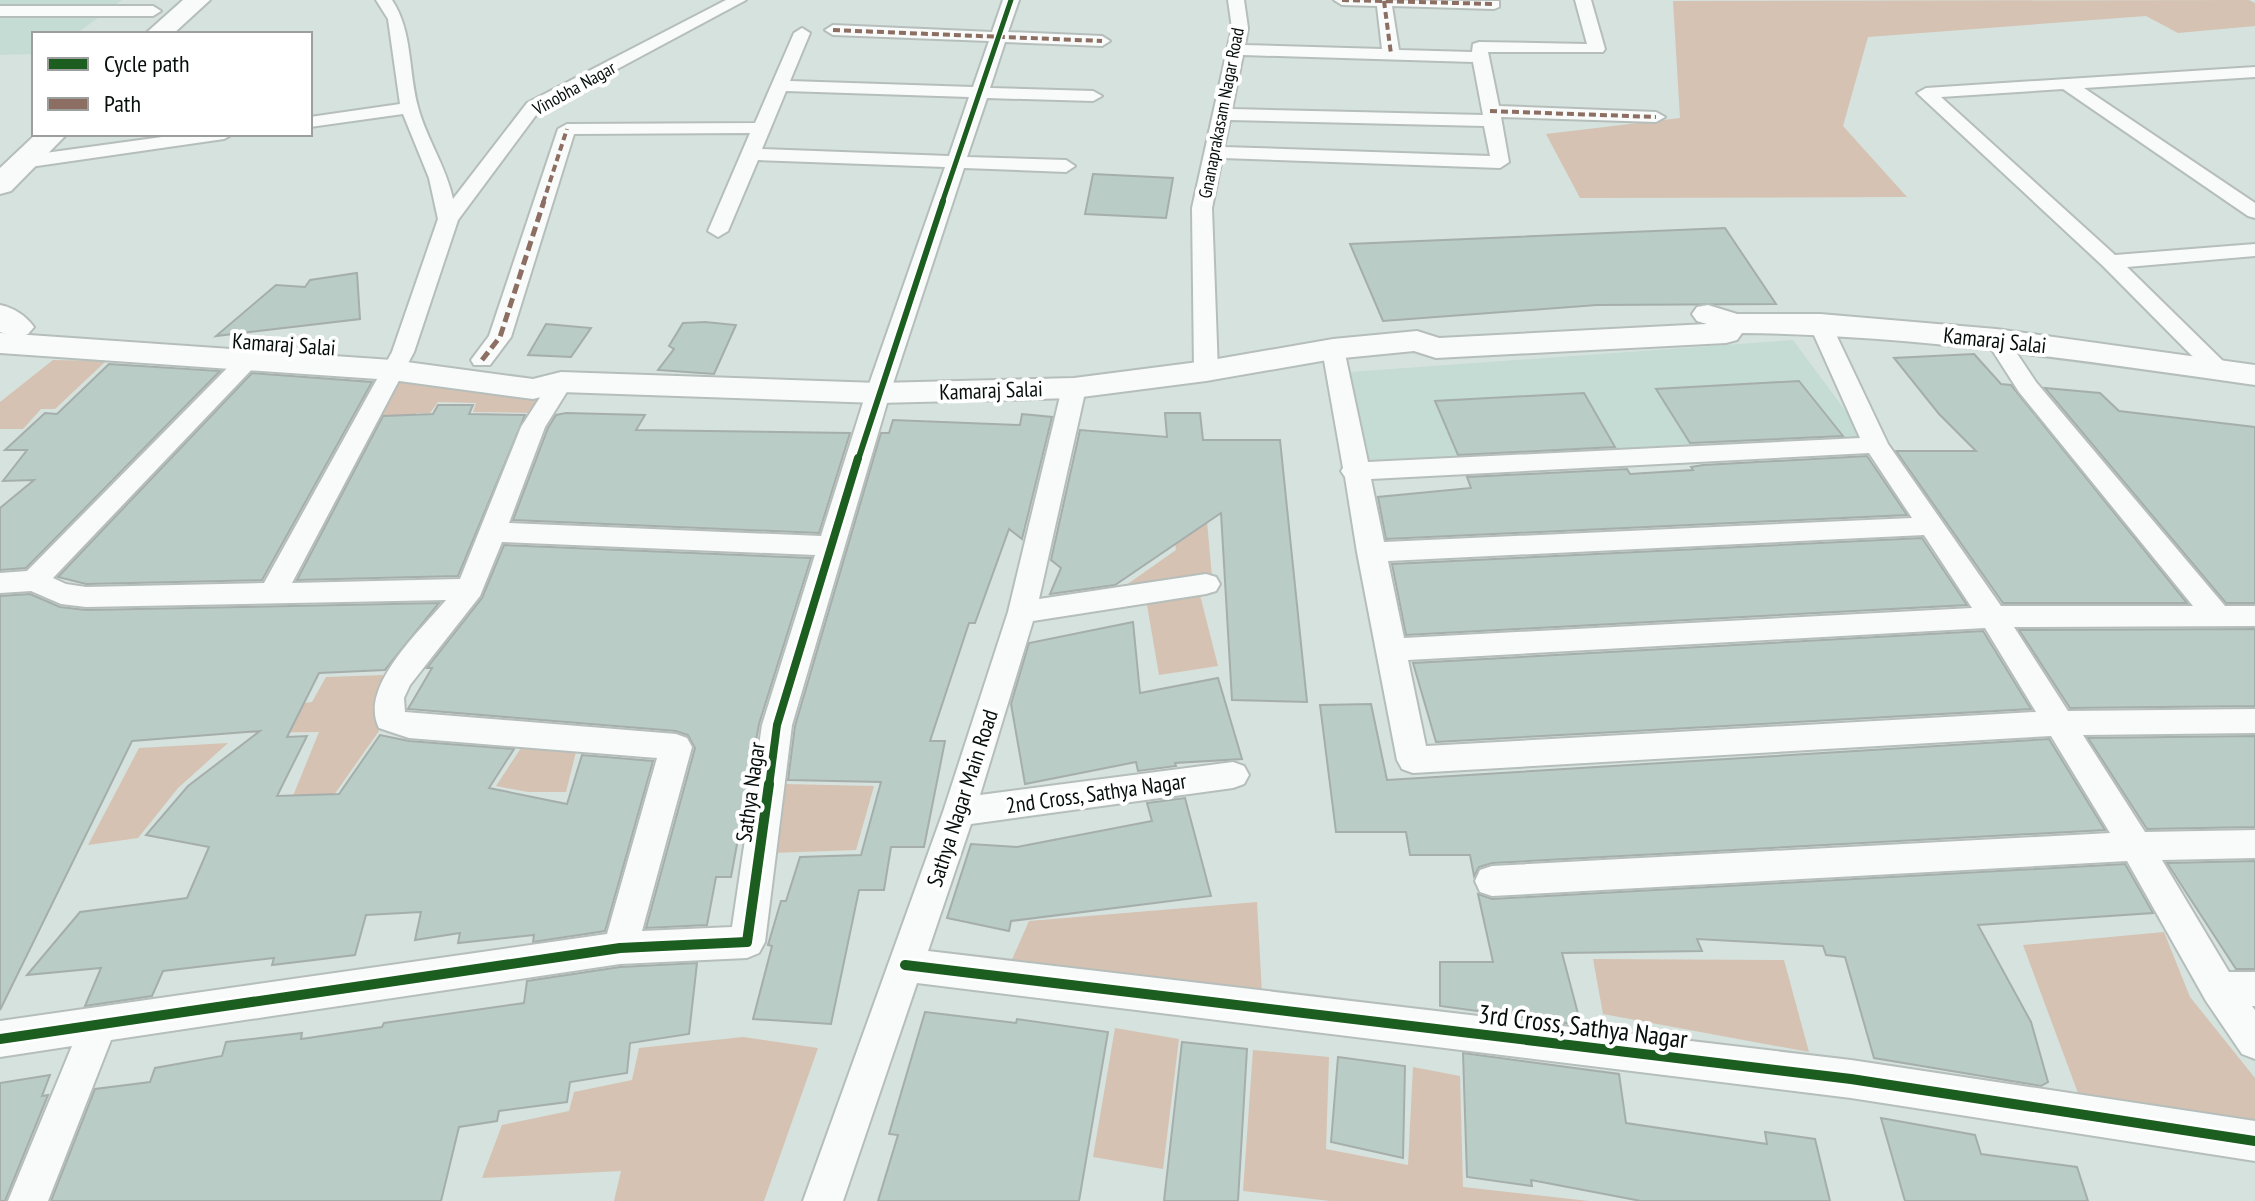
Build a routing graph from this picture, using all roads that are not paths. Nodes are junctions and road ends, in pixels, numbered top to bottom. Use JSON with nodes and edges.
{"nodes":[{"id":1,"x":198,"y":0,"type":"edge"},
{"id":2,"x":384,"y":0,"type":"edge"},
{"id":3,"x":406,"y":0,"type":"edge"},
{"id":4,"x":738,"y":0,"type":"edge"},
{"id":5,"x":1011,"y":0,"type":"edge"},
{"id":6,"x":1236,"y":0,"type":"edge"},
{"id":7,"x":1342,"y":0,"type":"edge"},
{"id":8,"x":1583,"y":0,"type":"edge"},
{"id":9,"x":1384,"y":1,"type":"edge"},
{"id":10,"x":1494,"y":4,"type":"dead end"},
{"id":11,"x":0,"y":11,"type":"edge"},
{"id":12,"x":160,"y":15,"type":"edge"},
{"id":13,"x":396,"y":19,"type":"junction"},
{"id":14,"x":833,"y":30,"type":"dead end"},
{"id":15,"x":131,"y":32,"type":"edge"},
{"id":16,"x":802,"y":33,"type":"dead end"},
{"id":17,"x":998,"y":36,"type":"junction"},
{"id":18,"x":1102,"y":41,"type":"dead end"},
{"id":19,"x":1236,"y":50,"type":"junction"},
{"id":20,"x":1391,"y":54,"type":"junction"},
{"id":21,"x":1481,"y":57,"type":"junction"},
{"id":22,"x":2250,"y":75,"type":"edge"},
{"id":23,"x":2068,"y":85,"type":"junction"},
{"id":24,"x":779,"y":86,"type":"junction"},
{"id":25,"x":979,"y":93,"type":"junction"},
{"id":26,"x":1093,"y":96,"type":"dead end"},
{"id":27,"x":409,"y":108,"type":"junction"},
{"id":28,"x":1222,"y":114,"type":"junction"},
{"id":29,"x":1491,"y":116,"type":"junction"},
{"id":30,"x":1656,"y":117,"type":"dead end"},
{"id":31,"x":312,"y":122,"type":"edge"},
{"id":32,"x":32,"y":126,"type":"edge"},
{"id":33,"x":761,"y":128,"type":"junction"},
{"id":34,"x":50,"y":136,"type":"edge"},
{"id":35,"x":207,"y":136,"type":"edge"},
{"id":36,"x":1214,"y":152,"type":"junction"},
{"id":37,"x":750,"y":154,"type":"junction"},
{"id":38,"x":12,"y":159,"type":"edge"},
{"id":39,"x":954,"y":161,"type":"junction"},
{"id":40,"x":1066,"y":166,"type":"dead end"},
{"id":41,"x":0,"y":185,"type":"edge"},
{"id":42,"x":2255,"y":212,"type":"edge"},
{"id":43,"x":448,"y":219,"type":"junction"},
{"id":44,"x":718,"y":231,"type":"dead end"},
{"id":45,"x":2255,"y":250,"type":"edge"},
{"id":46,"x":2110,"y":262,"type":"junction"},
{"id":47,"x":1820,"y":324,"type":"junction"},
{"id":48,"x":4,"y":333,"type":"edge"},
{"id":49,"x":1996,"y":339,"type":"junction"},
{"id":50,"x":1333,"y":349,"type":"junction"},
{"id":51,"x":250,"y":358,"type":"junction"},
{"id":52,"x":482,"y":360,"type":"junction"},
{"id":53,"x":397,"y":361,"type":"junction"},
{"id":54,"x":2218,"y":369,"type":"junction"},
{"id":55,"x":1206,"y":371,"type":"junction"},
{"id":56,"x":2255,"y":375,"type":"edge"},
{"id":57,"x":561,"y":382,"type":"junction"},
{"id":58,"x":1074,"y":388,"type":"junction"},
{"id":59,"x":878,"y":393,"type":"junction"},
{"id":60,"x":1876,"y":445,"type":"junction"},
{"id":61,"x":1354,"y":471,"type":"junction"},
{"id":62,"x":1930,"y":526,"type":"junction"},
{"id":63,"x":494,"y":532,"type":"junction"},
{"id":64,"x":832,"y":546,"type":"junction"},
{"id":65,"x":1370,"y":552,"type":"junction"},
{"id":66,"x":34,"y":581,"type":"junction"},
{"id":67,"x":0,"y":583,"type":"edge"},
{"id":68,"x":1206,"y":584,"type":"dead end"},
{"id":69,"x":470,"y":589,"type":"junction"},
{"id":70,"x":273,"y":593,"type":"junction"},
{"id":71,"x":1022,"y":612,"type":"junction"},
{"id":72,"x":2255,"y":616,"type":"edge"},
{"id":73,"x":1993,"y":617,"type":"junction"},
{"id":74,"x":2218,"y":617,"type":"junction"},
{"id":75,"x":1390,"y":650,"type":"junction"},
{"id":76,"x":2255,"y":721,"type":"edge"},
{"id":77,"x":2059,"y":723,"type":"junction"},
{"id":78,"x":1233,"y":775,"type":"dead end"},
{"id":79,"x":959,"y":812,"type":"junction"},
{"id":80,"x":2255,"y":844,"type":"edge"},
{"id":81,"x":2136,"y":846,"type":"junction"},
{"id":82,"x":1492,"y":881,"type":"dead end"},
{"id":83,"x":620,"y":948,"type":"junction"},
{"id":84,"x":905,"y":965,"type":"junction"},
{"id":85,"x":2219,"y":989,"type":"junction"},
{"id":86,"x":2255,"y":989,"type":"edge"},
{"id":87,"x":99,"y":1025,"type":"junction"},
{"id":88,"x":0,"y":1039,"type":"edge"},
{"id":89,"x":2255,"y":1041,"type":"edge"},
{"id":90,"x":2255,"y":1141,"type":"edge"},
{"id":91,"x":28,"y":1201,"type":"edge"},
{"id":92,"x":823,"y":1201,"type":"edge"}],
"edges":[{"from":1,"to":12,"type":"highway"},
{"from":2,"to":13,"type":"street"},
{"from":3,"to":13,"type":"street"},
{"from":4,"to":43,"type":"street","name":"Vinobha Nagar"},
{"from":5,"to":17,"type":"street","name":"Sathya Nagar"},
{"from":6,"to":19,"type":"street","name":"Gnanaprakasam Nagar Road"},
{"from":7,"to":9,"type":"street"},
{"from":8,"to":21,"type":"street"},
{"from":9,"to":10,"type":"street"},
{"from":9,"to":20,"type":"street"},
{"from":11,"to":12,"type":"street"},
{"from":12,"to":15,"type":"highway"},
{"from":13,"to":27,"type":"street"},
{"from":14,"to":17,"type":"street"},
{"from":16,"to":24,"type":"street"},
{"from":17,"to":18,"type":"street"},
{"from":17,"to":25,"type":"street","name":"Sathya Nagar"},
{"from":19,"to":20,"type":"street"},
{"from":19,"to":28,"type":"street","name":"Gnanaprakasam Nagar Road"},
{"from":20,"to":21,"type":"street"},
{"from":21,"to":29,"type":"street"},
{"from":22,"to":23,"type":"street"},
{"from":23,"to":42,"type":"street"},
{"from":23,"to":46,"type":"street"},
{"from":24,"to":25,"type":"street"},
{"from":24,"to":33,"type":"street"},
{"from":25,"to":26,"type":"street"},
{"from":25,"to":39,"type":"street","name":"Sathya Nagar"},
{"from":27,"to":31,"type":"street"},
{"from":27,"to":43,"type":"street"},
{"from":28,"to":29,"type":"street"},
{"from":28,"to":36,"type":"street","name":"Gnanaprakasam Nagar Road"},
{"from":29,"to":30,"type":"street"},
{"from":29,"to":36,"type":"street"},
{"from":32,"to":38,"type":"highway"},
{"from":33,"to":37,"type":"street"},
{"from":33,"to":52,"type":"street"},
{"from":34,"to":38,"type":"highway"},
{"from":35,"to":38,"type":"street"},
{"from":36,"to":55,"type":"street","name":"Gnanaprakasam Nagar Road"},
{"from":37,"to":39,"type":"street"},
{"from":37,"to":44,"type":"street"},
{"from":38,"to":41,"type":"highway"},
{"from":39,"to":40,"type":"street"},
{"from":39,"to":59,"type":"street","name":"Sathya Nagar"},
{"from":43,"to":53,"type":"street"},
{"from":45,"to":46,"type":"street"},
{"from":46,"to":54,"type":"street"},
{"from":47,"to":49,"type":"main road","name":"Kamaraj Salai"},
{"from":47,"to":50,"type":"main road","name":"Kamaraj Salai"},
{"from":47,"to":60,"type":"street"},
{"from":48,"to":51,"type":"main road","name":"Kamaraj Salai"},
{"from":48,"to":53,"type":"main road","name":"Kamaraj Salai"},
{"from":49,"to":54,"type":"main road","name":"Kamaraj Salai"},
{"from":49,"to":74,"type":"street"},
{"from":50,"to":55,"type":"main road","name":"Kamaraj Salai"},
{"from":50,"to":61,"type":"street"},
{"from":51,"to":53,"type":"main road","name":"Kamaraj Salai"},
{"from":51,"to":66,"type":"street"},
{"from":52,"to":53,"type":"main road","name":"Kamaraj Salai"},
{"from":52,"to":57,"type":"main road","name":"Kamaraj Salai"},
{"from":53,"to":57,"type":"main road","name":"Kamaraj Salai"},
{"from":53,"to":70,"type":"street"},
{"from":54,"to":56,"type":"main road","name":"Kamaraj Salai"},
{"from":55,"to":58,"type":"main road","name":"Kamaraj Salai"},
{"from":57,"to":59,"type":"main road","name":"Kamaraj Salai"},
{"from":57,"to":63,"type":"street"},
{"from":58,"to":59,"type":"main road","name":"Kamaraj Salai"},
{"from":58,"to":71,"type":"street","name":"Sathya Nagar Main Road"},
{"from":59,"to":64,"type":"street","name":"Sathya Nagar"},
{"from":60,"to":61,"type":"street"},
{"from":60,"to":62,"type":"street"},
{"from":61,"to":65,"type":"street"},
{"from":62,"to":65,"type":"street"},
{"from":62,"to":73,"type":"street"},
{"from":63,"to":64,"type":"street"},
{"from":63,"to":69,"type":"street"},
{"from":64,"to":83,"type":"street","name":"Sathya Nagar"},
{"from":65,"to":75,"type":"street"},
{"from":66,"to":67,"type":"street"},
{"from":66,"to":70,"type":"street"},
{"from":68,"to":71,"type":"street"},
{"from":69,"to":70,"type":"street"},
{"from":69,"to":83,"type":"street"},
{"from":71,"to":79,"type":"street","name":"Sathya Nagar Main Road"},
{"from":72,"to":74,"type":"street"},
{"from":73,"to":74,"type":"street"},
{"from":73,"to":75,"type":"street"},
{"from":73,"to":77,"type":"street"},
{"from":75,"to":77,"type":"street"},
{"from":76,"to":77,"type":"street"},
{"from":77,"to":81,"type":"street"},
{"from":78,"to":79,"type":"street","name":"2nd Cross, Sathya Nagar"},
{"from":79,"to":84,"type":"street","name":"Sathya Nagar Main Road"},
{"from":80,"to":81,"type":"street"},
{"from":81,"to":82,"type":"street"},
{"from":81,"to":85,"type":"street"},
{"from":83,"to":87,"type":"street","name":"Sathya Nagar"},
{"from":84,"to":90,"type":"street","name":"3rd Cross, Sathya Nagar"},
{"from":84,"to":92,"type":"street","name":"Sathya Nagar Main Road"},
{"from":85,"to":86,"type":"street"},
{"from":85,"to":89,"type":"street"},
{"from":87,"to":88,"type":"street","name":"Sathya Nagar"},
{"from":87,"to":91,"type":"street"}]}
